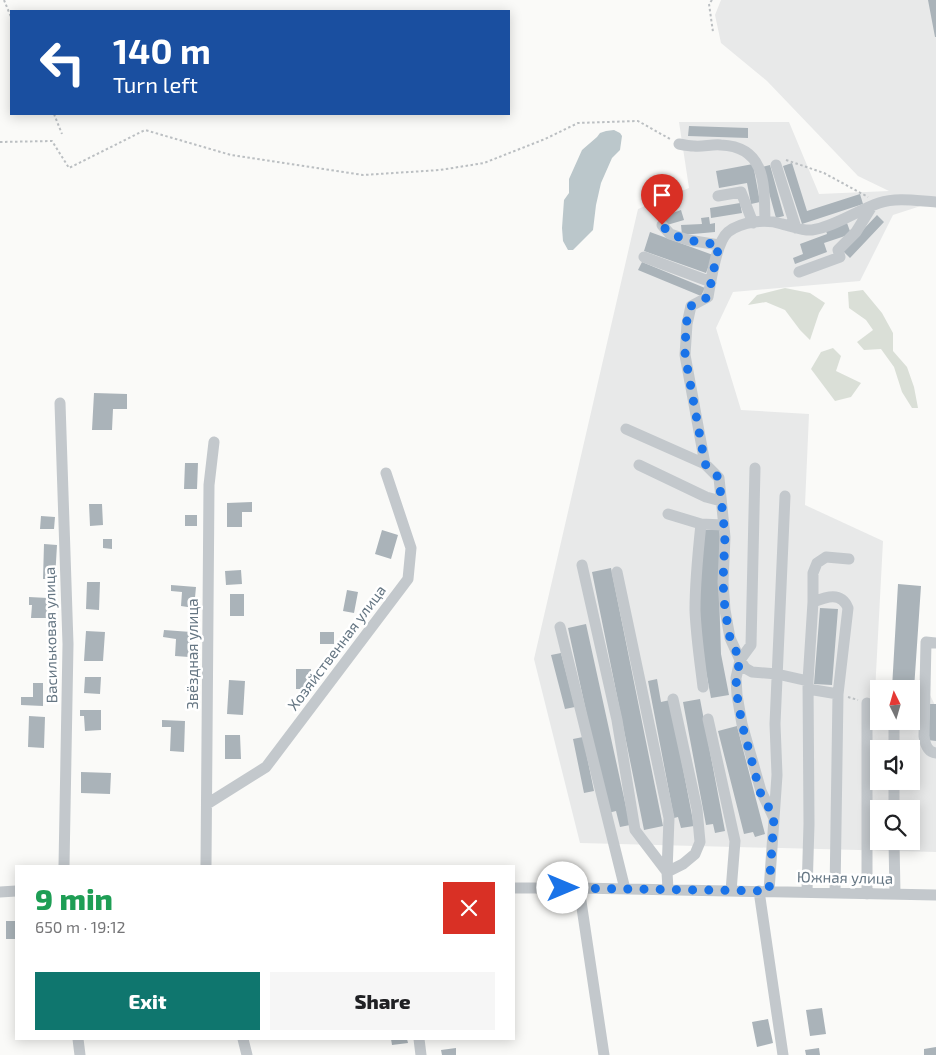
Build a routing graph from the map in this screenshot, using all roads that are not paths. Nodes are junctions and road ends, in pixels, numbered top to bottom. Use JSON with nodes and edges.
{"nodes":[{"id":1,"x":679,"y":144,"type":"road end"},
{"id":2,"x":781,"y":163,"type":"road end"},
{"id":3,"x":718,"y":196,"type":"dead end"},
{"id":4,"x":936,"y":202,"type":"edge"},
{"id":5,"x":875,"y":205,"type":"junction"},
{"id":6,"x":766,"y":221,"type":"junction"},
{"id":7,"x":754,"y":223,"type":"junction"},
{"id":8,"x":662,"y":225,"type":"dead end"},
{"id":9,"x":796,"y":228,"type":"junction"},
{"id":10,"x":719,"y":245,"type":"junction"},
{"id":11,"x":644,"y":257,"type":"dead end"},
{"id":12,"x":799,"y":272,"type":"dead end"},
{"id":13,"x":711,"y":282,"type":"junction"},
{"id":14,"x":60,"y":403,"type":"dead end"},
{"id":15,"x":626,"y":430,"type":"dead end"},
{"id":16,"x":214,"y":442,"type":"dead end"},
{"id":17,"x":705,"y":464,"type":"junction"},
{"id":18,"x":639,"y":465,"type":"dead end"},
{"id":19,"x":755,"y":468,"type":"dead end"},
{"id":20,"x":386,"y":473,"type":"dead end"},
{"id":21,"x":785,"y":496,"type":"dead end"},
{"id":22,"x":721,"y":501,"type":"junction"},
{"id":23,"x":668,"y":514,"type":"dead end"},
{"id":24,"x":701,"y":524,"type":"junction"},
{"id":25,"x":723,"y":524,"type":"junction"},
{"id":26,"x":849,"y":559,"type":"dead end"},
{"id":27,"x":582,"y":565,"type":"dead end"},
{"id":28,"x":617,"y":572,"type":"dead end"},
{"id":29,"x":813,"y":602,"type":"junction"},
{"id":30,"x":560,"y":626,"type":"dead end"},
{"id":31,"x":936,"y":642,"type":"edge"},
{"id":32,"x":740,"y":660,"type":"junction"},
{"id":33,"x":777,"y":674,"type":"junction"},
{"id":34,"x":808,"y":685,"type":"junction"},
{"id":35,"x":703,"y":687,"type":"dead end"},
{"id":36,"x":838,"y":694,"type":"junction"},
{"id":37,"x":673,"y":699,"type":"dead end"},
{"id":38,"x":867,"y":703,"type":"dead end"},
{"id":39,"x":708,"y":719,"type":"dead end"},
{"id":40,"x":936,"y":753,"type":"edge"},
{"id":41,"x":207,"y":804,"type":"junction"},
{"id":42,"x":774,"y":817,"type":"junction"},
{"id":43,"x":894,"y":850,"type":"edge"},
{"id":44,"x":64,"y":865,"type":"edge"},
{"id":45,"x":206,"y":865,"type":"edge"},
{"id":46,"x":667,"y":872,"type":"junction"},
{"id":47,"x":515,"y":888,"type":"edge"},
{"id":48,"x":579,"y":888,"type":"junction"},
{"id":49,"x":625,"y":889,"type":"junction"},
{"id":50,"x":668,"y":889,"type":"junction"},
{"id":51,"x":15,"y":891,"type":"edge"},
{"id":52,"x":731,"y":891,"type":"junction"},
{"id":53,"x":764,"y":891,"type":"junction"},
{"id":54,"x":0,"y":892,"type":"edge"},
{"id":55,"x":807,"y":892,"type":"junction"},
{"id":56,"x":835,"y":893,"type":"junction"},
{"id":57,"x":867,"y":894,"type":"junction"},
{"id":58,"x":895,"y":894,"type":"junction"},
{"id":59,"x":936,"y":895,"type":"edge"},
{"id":60,"x":78,"y":1040,"type":"edge"},
{"id":61,"x":243,"y":1040,"type":"edge"},
{"id":62,"x":419,"y":1040,"type":"edge"},
{"id":63,"x":80,"y":1055,"type":"edge"},
{"id":64,"x":247,"y":1055,"type":"edge"},
{"id":65,"x":422,"y":1055,"type":"edge"},
{"id":66,"x":604,"y":1055,"type":"edge"},
{"id":67,"x":783,"y":1055,"type":"edge"}],
"edges":[{"from":1,"to":6,"type":"street"},
{"from":2,"to":9,"type":"street"},
{"from":3,"to":7,"type":"street"},
{"from":4,"to":5,"type":"street"},
{"from":5,"to":9,"type":"street"},
{"from":5,"to":12,"type":"street"},
{"from":6,"to":7,"type":"street"},
{"from":6,"to":9,"type":"street"},
{"from":7,"to":10,"type":"street"},
{"from":8,"to":10,"type":"street"},
{"from":10,"to":13,"type":"street"},
{"from":11,"to":13,"type":"street"},
{"from":13,"to":17,"type":"street"},
{"from":14,"to":44,"type":"street","name":"Васильковая улица"},
{"from":15,"to":17,"type":"street"},
{"from":16,"to":41,"type":"street","name":"Звёздная улица"},
{"from":17,"to":22,"type":"street"},
{"from":18,"to":22,"type":"street"},
{"from":19,"to":32,"type":"street"},
{"from":20,"to":41,"type":"street","name":"Хозяйственная улица"},
{"from":21,"to":33,"type":"street"},
{"from":22,"to":25,"type":"street"},
{"from":23,"to":24,"type":"street"},
{"from":24,"to":25,"type":"street"},
{"from":24,"to":35,"type":"street"},
{"from":25,"to":32,"type":"street"},
{"from":26,"to":29,"type":"street"},
{"from":27,"to":46,"type":"street"},
{"from":28,"to":46,"type":"street"},
{"from":29,"to":34,"type":"street"},
{"from":29,"to":36,"type":"street"},
{"from":30,"to":49,"type":"street"},
{"from":31,"to":40,"type":"street"},
{"from":32,"to":33,"type":"street"},
{"from":32,"to":42,"type":"street"},
{"from":33,"to":34,"type":"street"},
{"from":33,"to":42,"type":"street"},
{"from":34,"to":36,"type":"street"},
{"from":34,"to":55,"type":"street"},
{"from":36,"to":56,"type":"street"},
{"from":37,"to":46,"type":"street"},
{"from":38,"to":57,"type":"street"},
{"from":39,"to":52,"type":"street"},
{"from":41,"to":45,"type":"street","name":"Звёздная улица"},
{"from":42,"to":53,"type":"street"},
{"from":43,"to":58,"type":"street"},
{"from":46,"to":50,"type":"street"},
{"from":47,"to":48,"type":"street","name":"Южная улица"},
{"from":48,"to":49,"type":"street","name":"Южная улица"},
{"from":48,"to":66,"type":"street"},
{"from":49,"to":50,"type":"street","name":"Южная улица"},
{"from":50,"to":52,"type":"street","name":"Южная улица"},
{"from":51,"to":54,"type":"street"},
{"from":52,"to":53,"type":"street","name":"Южная улица"},
{"from":53,"to":55,"type":"street","name":"Южная улица"},
{"from":53,"to":67,"type":"street"},
{"from":55,"to":56,"type":"street","name":"Южная улица"},
{"from":56,"to":57,"type":"street","name":"Южная улица"},
{"from":57,"to":58,"type":"street","name":"Южная улица"},
{"from":58,"to":59,"type":"street","name":"Южная улица"},
{"from":60,"to":63,"type":"street"},
{"from":61,"to":64,"type":"street"},
{"from":62,"to":65,"type":"street"}]}
